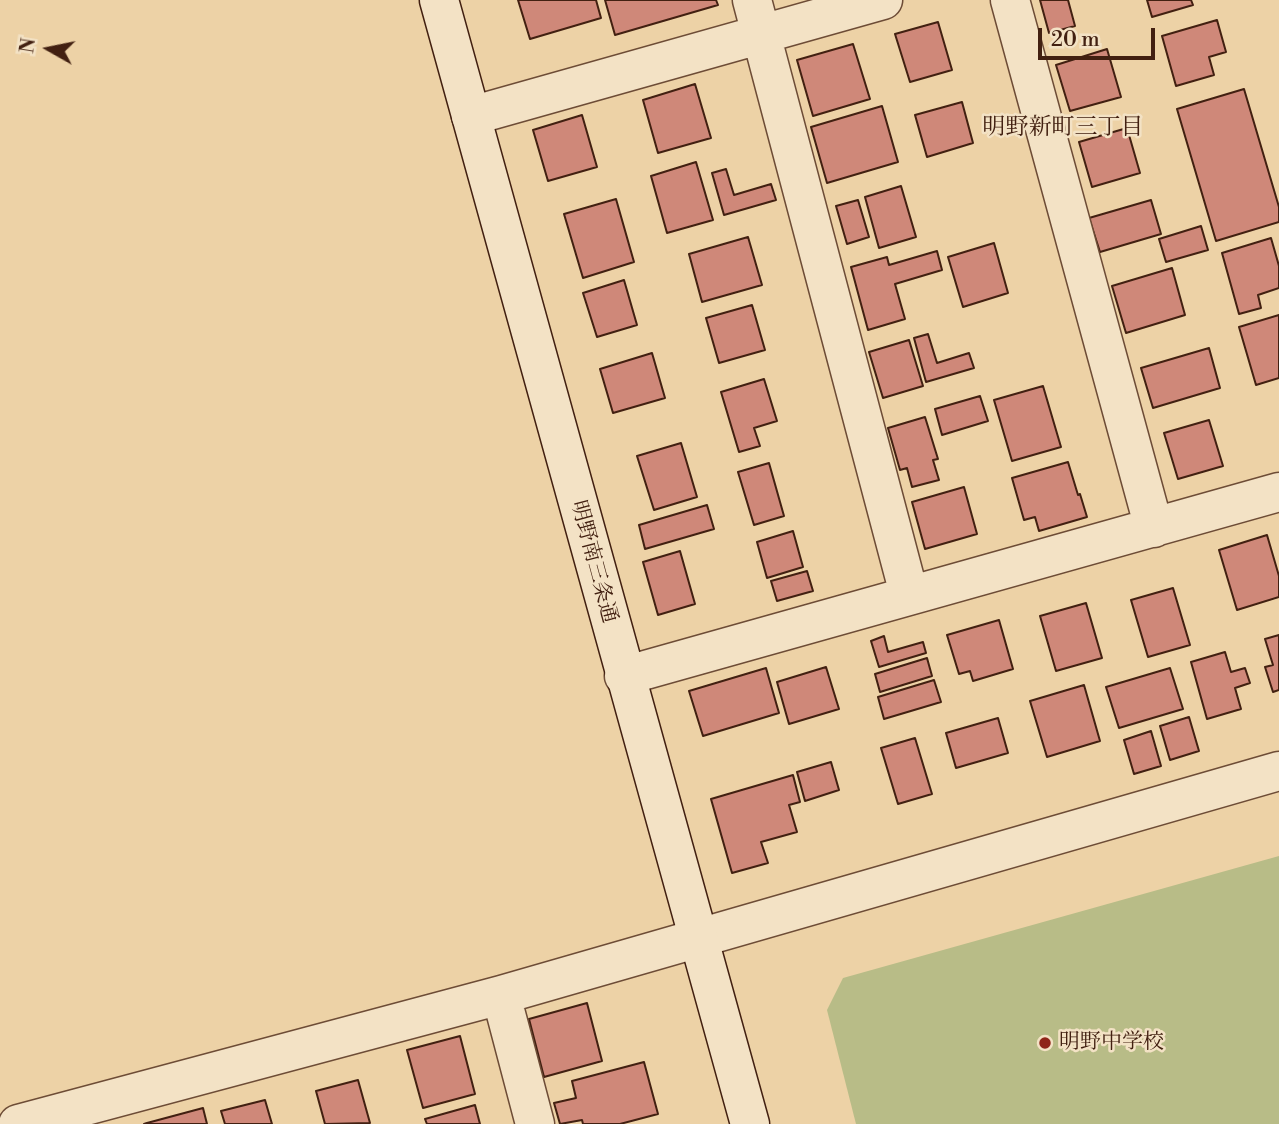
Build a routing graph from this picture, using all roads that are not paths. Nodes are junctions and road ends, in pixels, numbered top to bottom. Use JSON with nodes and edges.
{"nodes":[{"id":1,"x":439,"y":0,"type":"edge"},
{"id":2,"x":883,"y":0,"type":"edge"},
{"id":3,"x":1010,"y":0,"type":"edge"},
{"id":4,"x":757,"y":18,"type":"edge"},
{"id":5,"x":471,"y":116,"type":"junction"},
{"id":6,"x":1279,"y":492,"type":"edge"},
{"id":7,"x":1154,"y":528,"type":"junction"},
{"id":8,"x":909,"y":594,"type":"junction"},
{"id":9,"x":624,"y":676,"type":"junction"},
{"id":10,"x":1279,"y":771,"type":"edge"},
{"id":11,"x":698,"y":937,"type":"junction"},
{"id":12,"x":501,"y":995,"type":"junction"},
{"id":13,"x":78,"y":1116,"type":"edge"},
{"id":14,"x":18,"y":1124,"type":"edge"},
{"id":15,"x":535,"y":1124,"type":"edge"},
{"id":16,"x":750,"y":1124,"type":"edge"}],
"edges":[{"from":1,"to":5,"type":"street","name":"明野南三条通"},
{"from":2,"to":4,"type":"street"},
{"from":3,"to":7,"type":"street"},
{"from":4,"to":5,"type":"street"},
{"from":4,"to":8,"type":"street"},
{"from":5,"to":9,"type":"street","name":"明野南三条通"},
{"from":6,"to":7,"type":"street"},
{"from":7,"to":8,"type":"street"},
{"from":8,"to":9,"type":"street"},
{"from":9,"to":11,"type":"street","name":"明野南三条通"},
{"from":10,"to":11,"type":"street"},
{"from":11,"to":12,"type":"street"},
{"from":11,"to":16,"type":"street","name":"明野南三条通"},
{"from":12,"to":13,"type":"street"},
{"from":12,"to":15,"type":"street"},
{"from":13,"to":14,"type":"street"}]}
